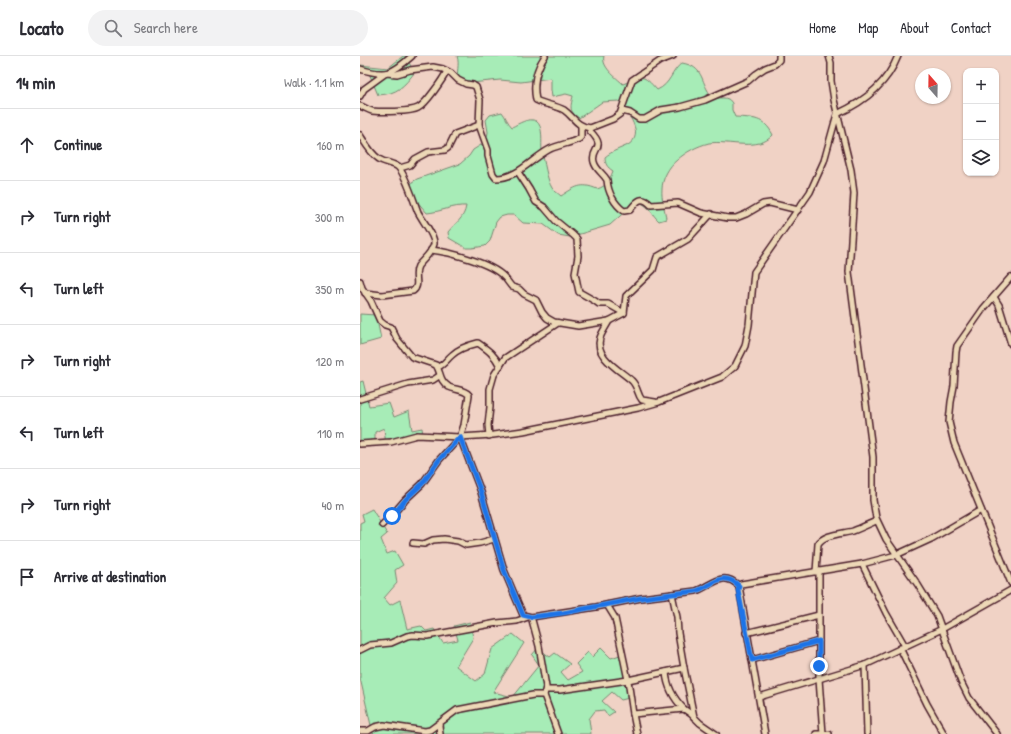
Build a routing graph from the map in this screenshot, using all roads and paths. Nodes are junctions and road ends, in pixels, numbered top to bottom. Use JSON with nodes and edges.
{"nodes":[{"id":1,"x":412,"y":56,"type":"edge"},
{"id":2,"x":545,"y":56,"type":"edge"},
{"id":3,"x":673,"y":56,"type":"edge"},
{"id":4,"x":779,"y":56,"type":"edge"},
{"id":5,"x":829,"y":56,"type":"edge"},
{"id":6,"x":898,"y":56,"type":"edge"},
{"id":7,"x":360,"y":69,"type":"edge"},
{"id":8,"x":447,"y":71,"type":"junction"},
{"id":9,"x":386,"y":73,"type":"junction"},
{"id":10,"x":360,"y":96,"type":"edge"},
{"id":11,"x":360,"y":106,"type":"edge"},
{"id":12,"x":622,"y":111,"type":"junction"},
{"id":13,"x":837,"y":114,"type":"junction"},
{"id":14,"x":479,"y":125,"type":"junction"},
{"id":15,"x":581,"y":126,"type":"junction"},
{"id":16,"x":590,"y":128,"type":"junction"},
{"id":17,"x":360,"y":135,"type":"edge"},
{"id":18,"x":400,"y":168,"type":"junction"},
{"id":19,"x":518,"y":172,"type":"junction"},
{"id":20,"x":798,"y":210,"type":"junction"},
{"id":21,"x":711,"y":214,"type":"junction"},
{"id":22,"x":431,"y":250,"type":"junction"},
{"id":23,"x":1011,"y":277,"type":"edge"},
{"id":24,"x":360,"y":281,"type":"edge"},
{"id":25,"x":361,"y":288,"type":"edge"},
{"id":26,"x":365,"y":293,"type":"junction"},
{"id":27,"x":994,"y":297,"type":"junction"},
{"id":28,"x":624,"y":313,"type":"junction"},
{"id":29,"x":609,"y":321,"type":"junction"},
{"id":30,"x":558,"y":323,"type":"junction"},
{"id":31,"x":1011,"y":344,"type":"edge"},
{"id":32,"x":500,"y":366,"type":"junction"},
{"id":33,"x":438,"y":367,"type":"junction"},
{"id":34,"x":439,"y":376,"type":"junction"},
{"id":35,"x":360,"y":400,"type":"edge"},
{"id":36,"x":659,"y":402,"type":"junction"},
{"id":37,"x":489,"y":436,"type":"junction"},
{"id":38,"x":460,"y":437,"type":"junction"},
{"id":39,"x":360,"y":444,"type":"edge"},
{"id":40,"x":982,"y":510,"type":"junction"},
{"id":41,"x":876,"y":521,"type":"junction"},
{"id":42,"x":382,"y":525,"type":"dead end"},
{"id":43,"x":494,"y":539,"type":"junction"},
{"id":44,"x":413,"y":543,"type":"dead end"},
{"id":45,"x":896,"y":555,"type":"junction"},
{"id":46,"x":862,"y":564,"type":"junction"},
{"id":47,"x":817,"y":571,"type":"junction"},
{"id":48,"x":1011,"y":583,"type":"edge"},
{"id":49,"x":739,"y":586,"type":"junction"},
{"id":50,"x":1011,"y":590,"type":"edge"},
{"id":51,"x":672,"y":594,"type":"junction"},
{"id":52,"x":607,"y":605,"type":"junction"},
{"id":53,"x":819,"y":615,"type":"junction"},
{"id":54,"x":530,"y":617,"type":"junction"},
{"id":55,"x":942,"y":629,"type":"junction"},
{"id":56,"x":746,"y":633,"type":"junction"},
{"id":57,"x":819,"y":641,"type":"junction"},
{"id":58,"x":905,"y":646,"type":"junction"},
{"id":59,"x":900,"y":648,"type":"junction"},
{"id":60,"x":360,"y":650,"type":"edge"},
{"id":61,"x":752,"y":660,"type":"junction"},
{"id":62,"x":865,"y":665,"type":"junction"},
{"id":63,"x":684,"y":668,"type":"junction"},
{"id":64,"x":666,"y":672,"type":"junction"},
{"id":65,"x":819,"y":679,"type":"junction"},
{"id":66,"x":628,"y":680,"type":"junction"},
{"id":67,"x":546,"y":692,"type":"junction"},
{"id":68,"x":759,"y":697,"type":"junction"},
{"id":69,"x":684,"y":709,"type":"junction"},
{"id":70,"x":633,"y":714,"type":"junction"},
{"id":71,"x":694,"y":717,"type":"junction"},
{"id":72,"x":439,"y":725,"type":"junction"},
{"id":73,"x":360,"y":730,"type":"edge"},
{"id":74,"x":440,"y":734,"type":"edge"},
{"id":75,"x":558,"y":734,"type":"edge"},
{"id":76,"x":637,"y":734,"type":"edge"},
{"id":77,"x":716,"y":734,"type":"edge"},
{"id":78,"x":765,"y":734,"type":"edge"},
{"id":79,"x":816,"y":734,"type":"edge"},
{"id":80,"x":823,"y":734,"type":"edge"},
{"id":81,"x":829,"y":734,"type":"edge"},
{"id":82,"x":867,"y":734,"type":"edge"},
{"id":83,"x":944,"y":734,"type":"edge"},
{"id":84,"x":997,"y":734,"type":"edge"}],
"edges":[{"from":1,"to":9,"type":"street"},
{"from":2,"to":15,"type":"street"},
{"from":3,"to":12,"type":"street"},
{"from":4,"to":12,"type":"street"},
{"from":5,"to":13,"type":"street"},
{"from":6,"to":13,"type":"street"},
{"from":7,"to":9,"type":"street"},
{"from":8,"to":9,"type":"street"},
{"from":8,"to":11,"type":"street"},
{"from":8,"to":14,"type":"street"},
{"from":9,"to":10,"type":"street"},
{"from":12,"to":16,"type":"street"},
{"from":13,"to":20,"type":"street"},
{"from":13,"to":41,"type":"street"},
{"from":14,"to":18,"type":"street"},
{"from":14,"to":19,"type":"street"},
{"from":15,"to":16,"type":"street"},
{"from":15,"to":19,"type":"street"},
{"from":16,"to":21,"type":"street"},
{"from":17,"to":18,"type":"street"},
{"from":18,"to":22,"type":"street"},
{"from":19,"to":28,"type":"street"},
{"from":20,"to":21,"type":"street"},
{"from":20,"to":36,"type":"street"},
{"from":21,"to":28,"type":"street"},
{"from":22,"to":26,"type":"street"},
{"from":22,"to":30,"type":"street"},
{"from":23,"to":27,"type":"street"},
{"from":24,"to":25,"type":"street"},
{"from":25,"to":26,"type":"street"},
{"from":26,"to":33,"type":"street"},
{"from":27,"to":31,"type":"street"},
{"from":27,"to":40,"type":"street"},
{"from":28,"to":29,"type":"street"},
{"from":29,"to":30,"type":"street"},
{"from":29,"to":36,"type":"street"},
{"from":30,"to":32,"type":"street"},
{"from":32,"to":33,"type":"street"},
{"from":32,"to":37,"type":"street"},
{"from":33,"to":34,"type":"street"},
{"from":34,"to":35,"type":"street"},
{"from":34,"to":38,"type":"street"},
{"from":36,"to":37,"type":"street"},
{"from":37,"to":38,"type":"street"},
{"from":38,"to":39,"type":"street"},
{"from":38,"to":42,"type":"street"},
{"from":38,"to":43,"type":"street"},
{"from":40,"to":45,"type":"street"},
{"from":40,"to":48,"type":"street"},
{"from":41,"to":45,"type":"street"},
{"from":41,"to":47,"type":"street"},
{"from":43,"to":44,"type":"street"},
{"from":43,"to":54,"type":"street"},
{"from":45,"to":46,"type":"street"},
{"from":45,"to":55,"type":"street"},
{"from":46,"to":47,"type":"street"},
{"from":46,"to":58,"type":"street"},
{"from":47,"to":49,"type":"street"},
{"from":47,"to":53,"type":"street"},
{"from":49,"to":51,"type":"street"},
{"from":49,"to":56,"type":"street"},
{"from":50,"to":55,"type":"street"},
{"from":51,"to":52,"type":"street"},
{"from":51,"to":63,"type":"street"},
{"from":52,"to":54,"type":"street"},
{"from":52,"to":66,"type":"street"},
{"from":53,"to":56,"type":"street"},
{"from":53,"to":57,"type":"street"},
{"from":54,"to":60,"type":"street"},
{"from":54,"to":67,"type":"street"},
{"from":55,"to":58,"type":"street"},
{"from":55,"to":84,"type":"street"},
{"from":56,"to":61,"type":"street"},
{"from":57,"to":61,"type":"street"},
{"from":57,"to":65,"type":"street"},
{"from":58,"to":59,"type":"street"},
{"from":59,"to":62,"type":"street"},
{"from":59,"to":83,"type":"street"},
{"from":61,"to":68,"type":"street"},
{"from":62,"to":65,"type":"street"},
{"from":62,"to":82,"type":"street"},
{"from":63,"to":64,"type":"street"},
{"from":63,"to":71,"type":"street"},
{"from":64,"to":66,"type":"street"},
{"from":64,"to":69,"type":"street"},
{"from":65,"to":68,"type":"street"},
{"from":65,"to":80,"type":"street"},
{"from":66,"to":67,"type":"street"},
{"from":66,"to":70,"type":"street"},
{"from":67,"to":72,"type":"street"},
{"from":67,"to":75,"type":"street"},
{"from":68,"to":78,"type":"street"},
{"from":69,"to":70,"type":"street"},
{"from":69,"to":71,"type":"street"},
{"from":70,"to":76,"type":"street"},
{"from":71,"to":77,"type":"street"},
{"from":72,"to":73,"type":"street"},
{"from":72,"to":74,"type":"street"},
{"from":79,"to":80,"type":"street"},
{"from":80,"to":81,"type":"street"}]}
